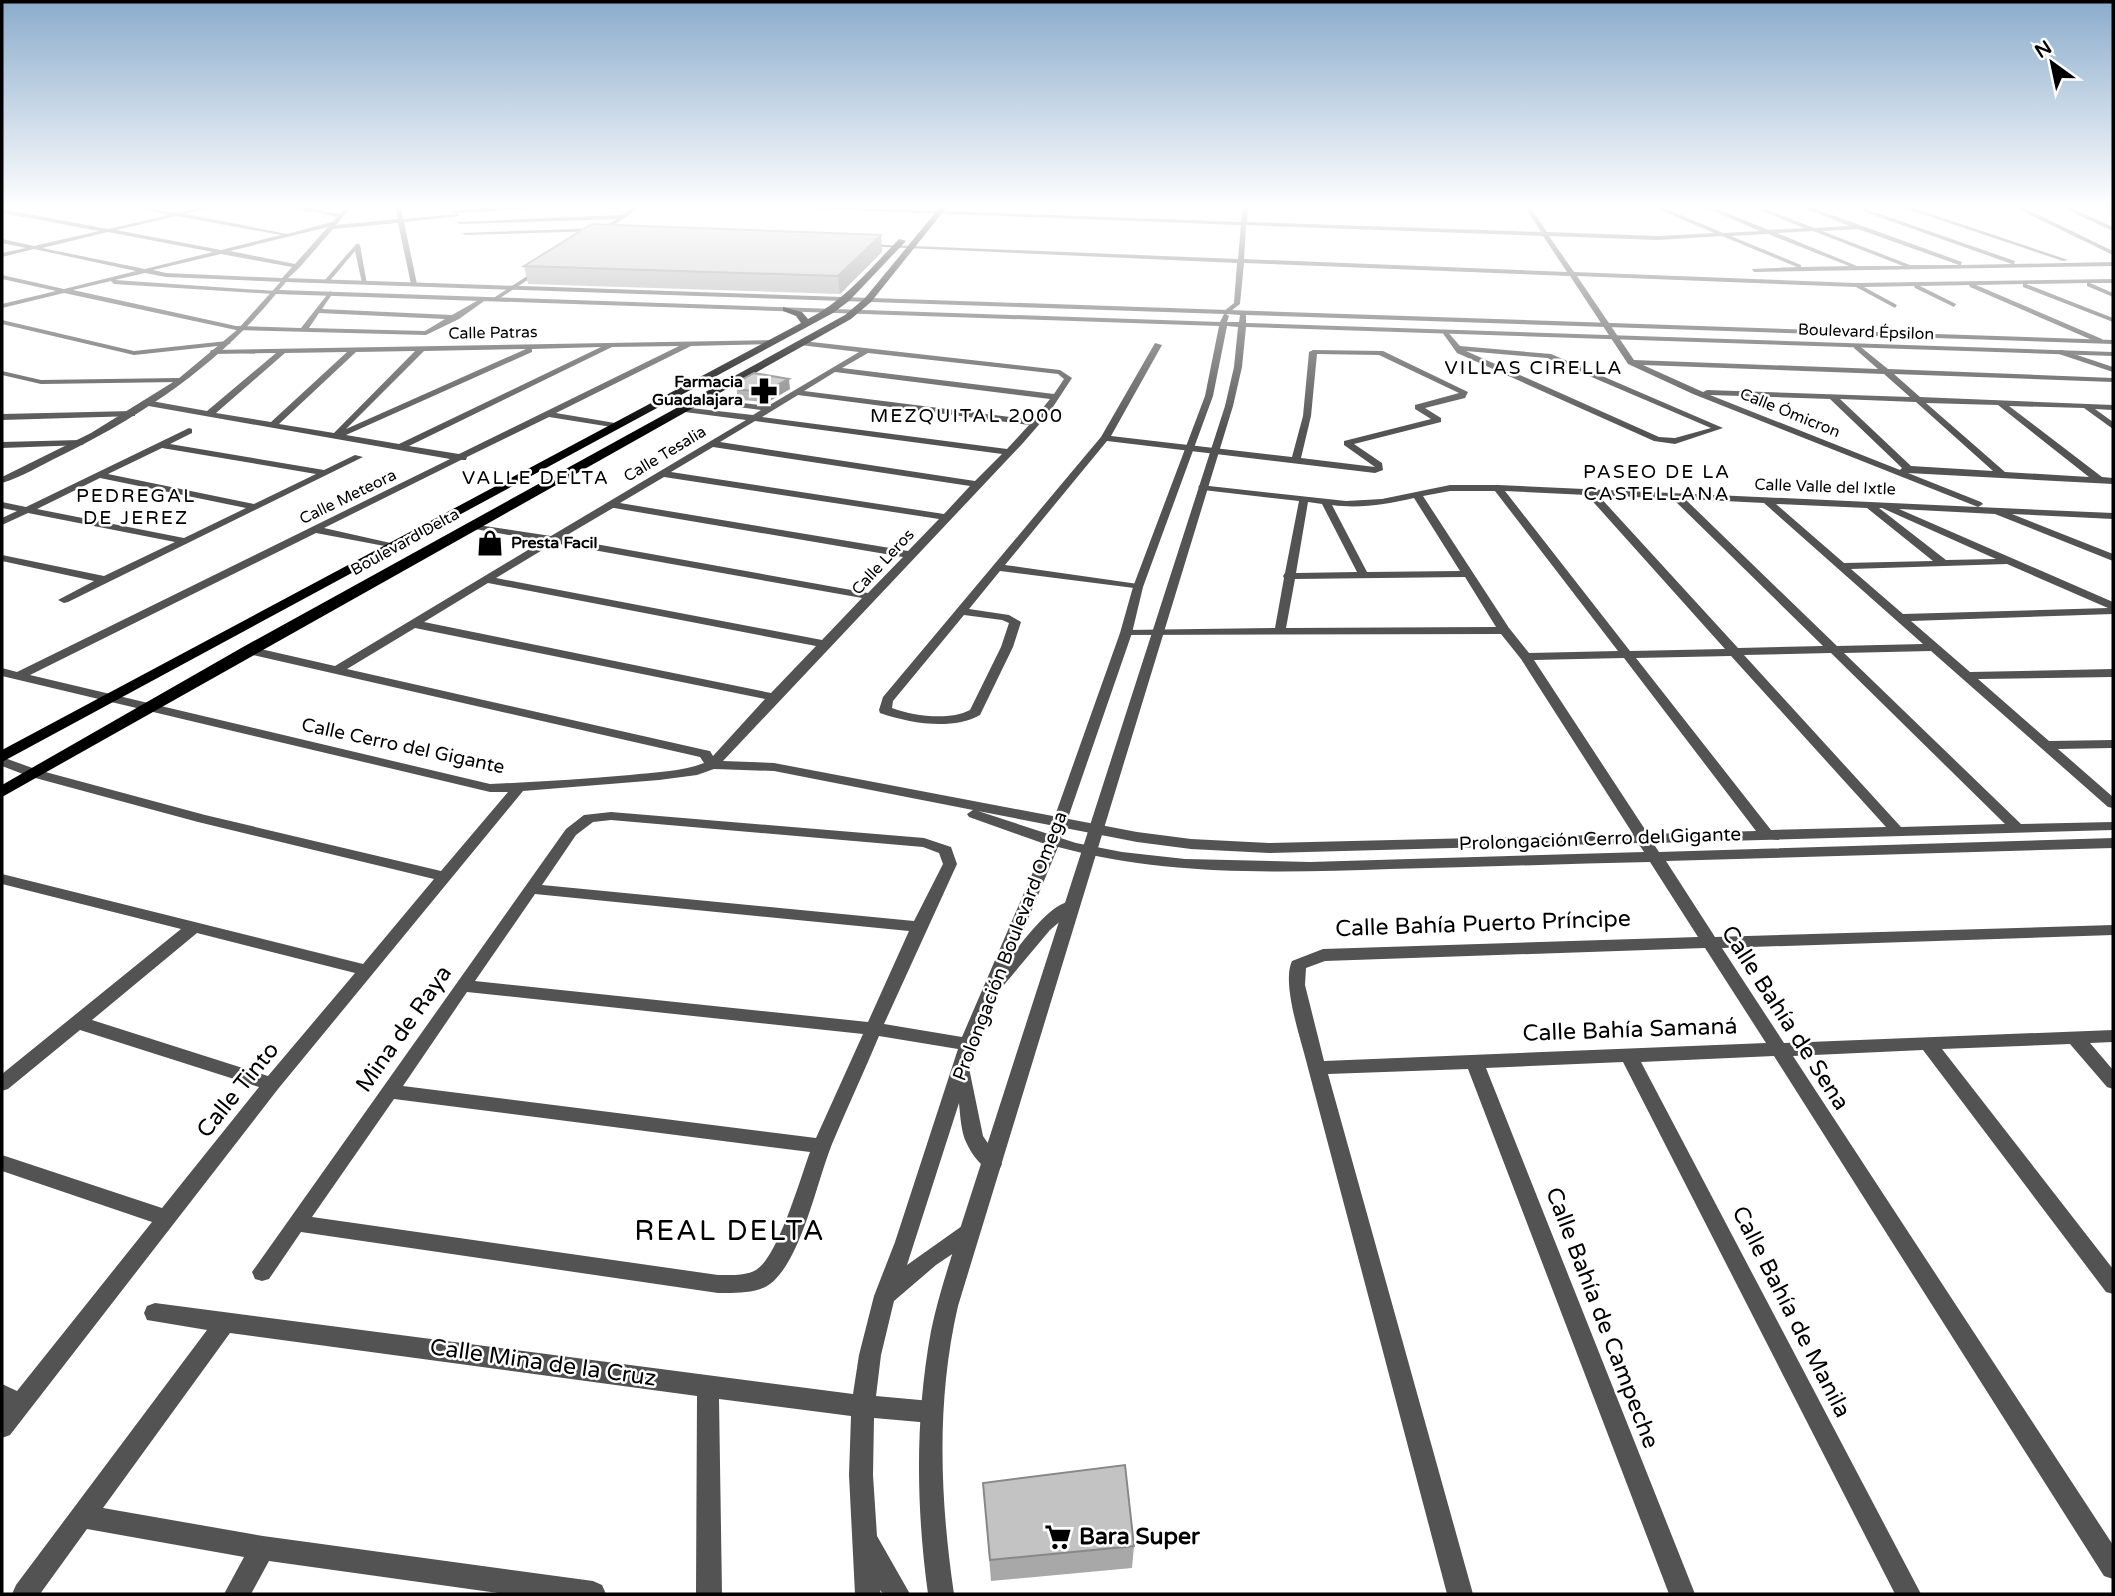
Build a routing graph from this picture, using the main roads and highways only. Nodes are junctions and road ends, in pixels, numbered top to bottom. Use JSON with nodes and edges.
{"nodes":[{"id":1,"x":863,"y":281,"type":"edge"},
{"id":2,"x":883,"y":281,"type":"edge"},
{"id":3,"x":786,"y":309,"type":"road end"},
{"id":4,"x":806,"y":323,"type":"junction"},
{"id":5,"x":718,"y":371,"type":"junction"},
{"id":6,"x":685,"y":409,"type":"junction"},
{"id":7,"x":2,"y":759,"type":"edge"},
{"id":8,"x":2,"y":792,"type":"edge"}],
"edges":[{"from":1,"to":4,"type":"main road","name":"Boulevard Delta"},
{"from":2,"to":6,"type":"main road","name":"Boulevard Delta"},
{"from":3,"to":4,"type":"main road"},
{"from":4,"to":5,"type":"main road","name":"Boulevard Delta"},
{"from":5,"to":6,"type":"main road"},
{"from":5,"to":7,"type":"main road","name":"Boulevard Delta"},
{"from":6,"to":8,"type":"main road","name":"Boulevard Delta"}]}
